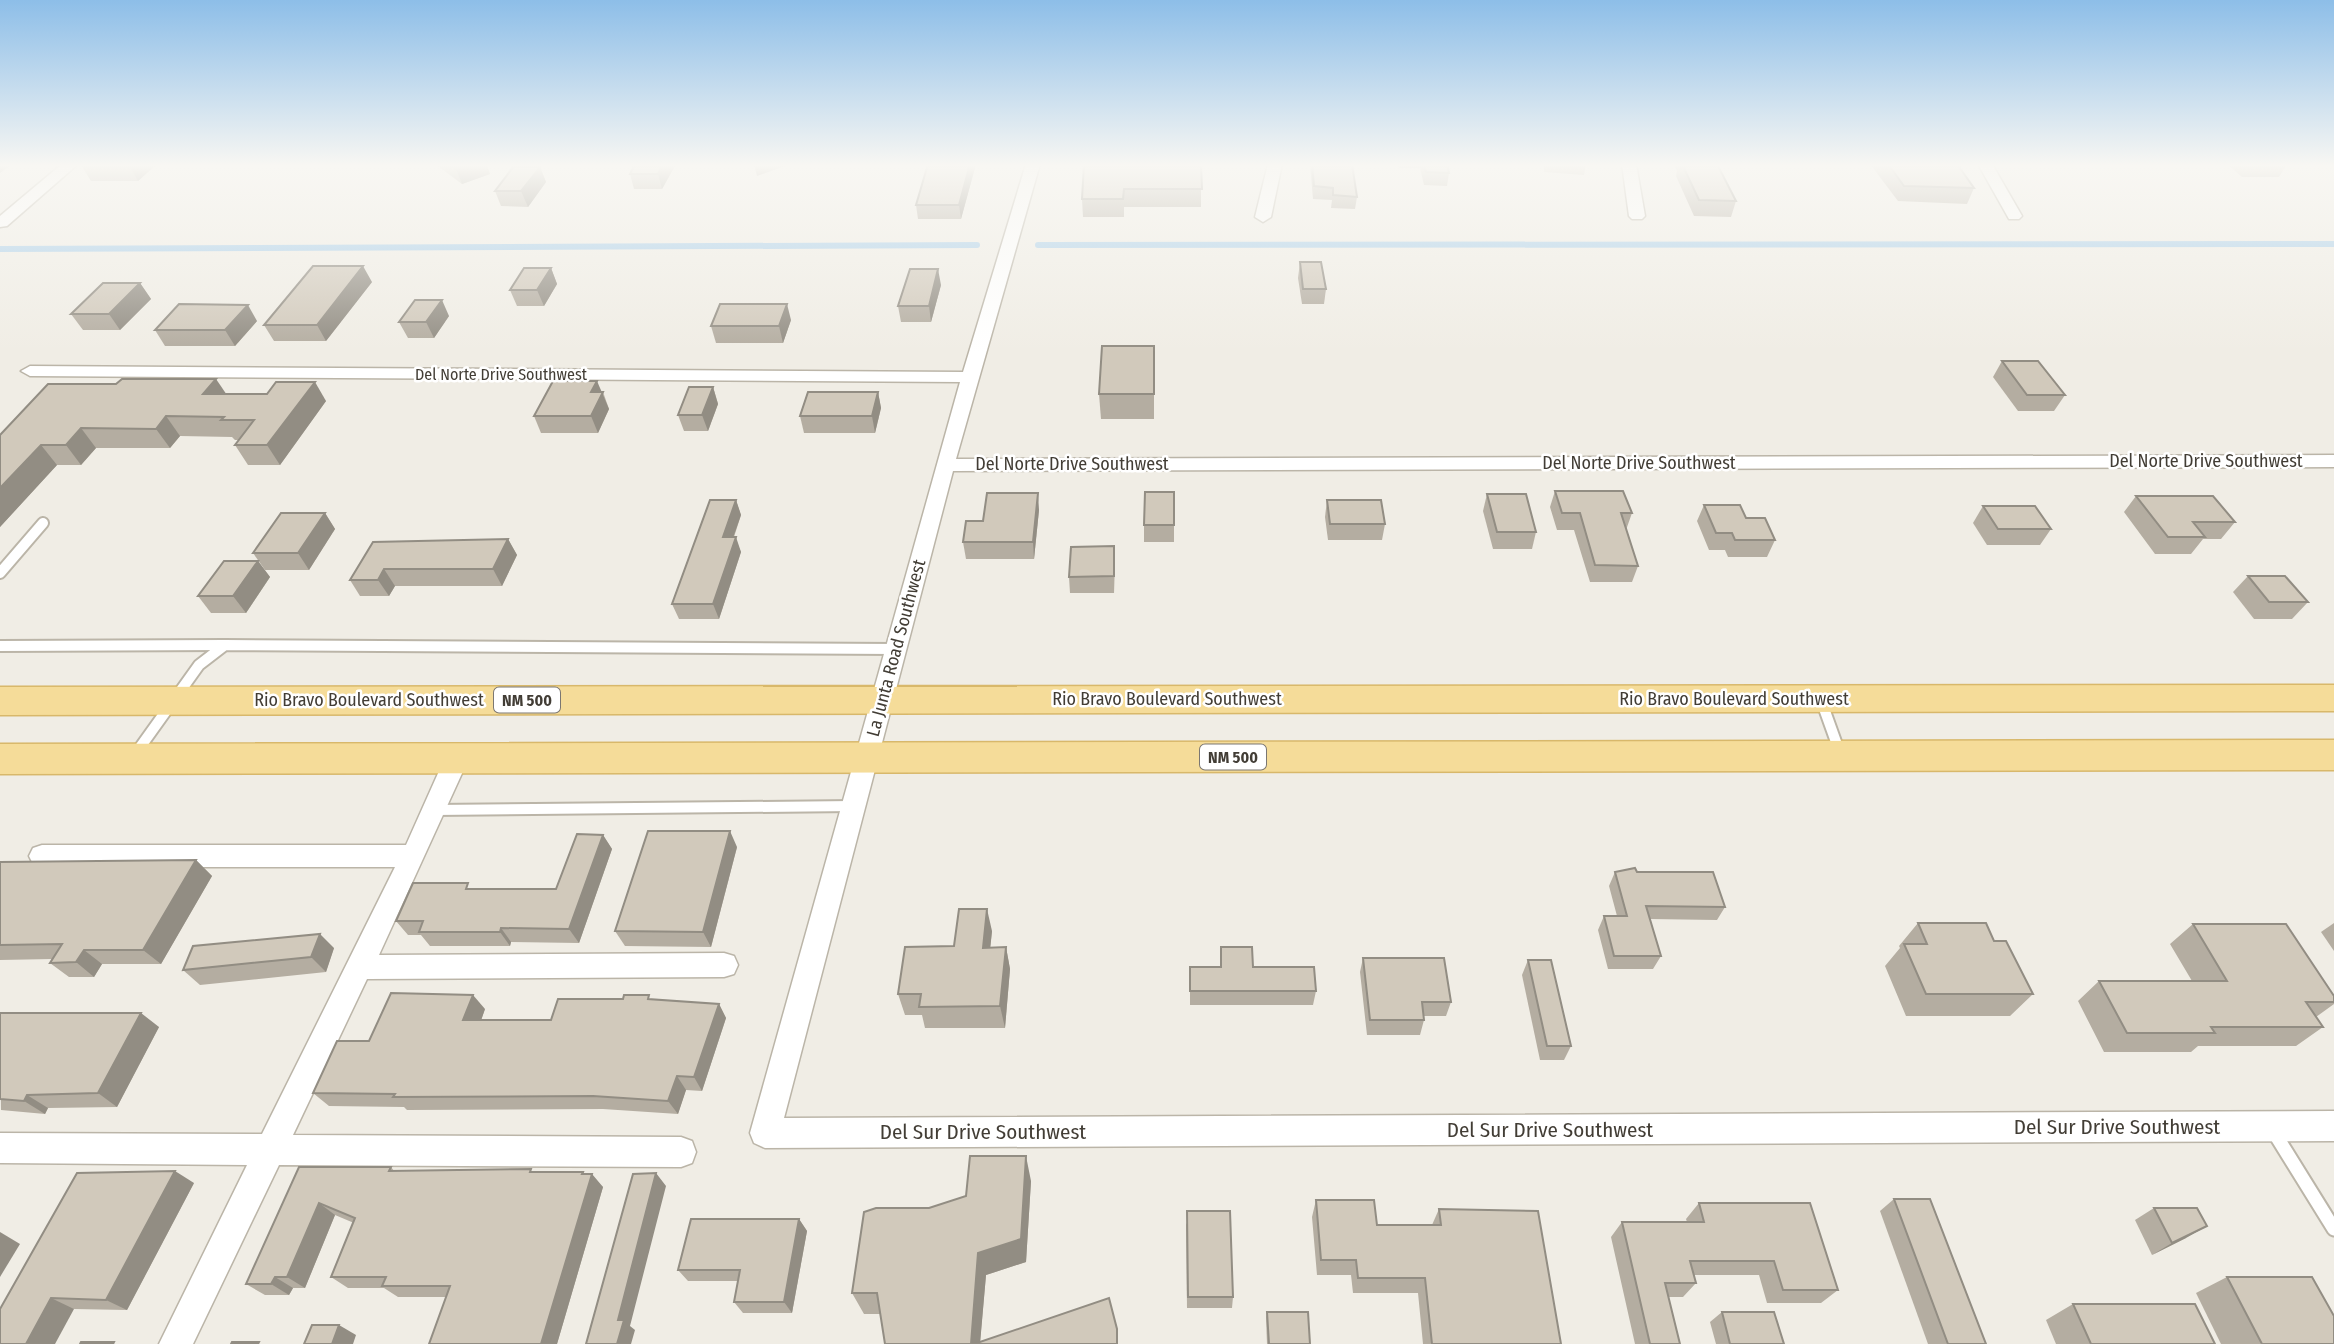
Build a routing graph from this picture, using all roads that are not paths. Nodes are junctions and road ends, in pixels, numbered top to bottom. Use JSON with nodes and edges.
{"nodes":[{"id":1,"x":1015,"y":227,"type":"edge"},
{"id":2,"x":30,"y":371,"type":"dead end"},
{"id":3,"x":972,"y":377,"type":"junction"},
{"id":4,"x":2334,"y":461,"type":"edge"},
{"id":5,"x":945,"y":465,"type":"junction"},
{"id":6,"x":43,"y":523,"type":"dead end"},
{"id":7,"x":0,"y":573,"type":"edge"},
{"id":8,"x":225,"y":645,"type":"junction"},
{"id":9,"x":0,"y":646,"type":"edge"},
{"id":10,"x":896,"y":649,"type":"junction"},
{"id":11,"x":2334,"y":698,"type":"edge"},
{"id":12,"x":883,"y":699,"type":"junction"},
{"id":13,"x":1821,"y":700,"type":"junction"},
{"id":14,"x":0,"y":701,"type":"edge"},
{"id":15,"x":172,"y":701,"type":"junction"},
{"id":16,"x":2334,"y":755,"type":"edge"},
{"id":17,"x":1841,"y":756,"type":"junction"},
{"id":18,"x":132,"y":758,"type":"junction"},
{"id":19,"x":457,"y":758,"type":"junction"},
{"id":20,"x":867,"y":758,"type":"junction"},
{"id":21,"x":0,"y":759,"type":"edge"},
{"id":22,"x":854,"y":806,"type":"junction"},
{"id":23,"x":434,"y":810,"type":"junction"},
{"id":24,"x":42,"y":856,"type":"dead end"},
{"id":25,"x":413,"y":856,"type":"junction"},
{"id":26,"x":724,"y":965,"type":"dead end"},
{"id":27,"x":359,"y":967,"type":"junction"},
{"id":28,"x":2271,"y":1126,"type":"junction"},
{"id":29,"x":2334,"y":1126,"type":"edge"},
{"id":30,"x":765,"y":1133,"type":"joint"},
{"id":31,"x":0,"y":1148,"type":"edge"},
{"id":32,"x":271,"y":1149,"type":"junction"},
{"id":33,"x":681,"y":1152,"type":"dead end"},
{"id":34,"x":2334,"y":1230,"type":"edge"},
{"id":35,"x":176,"y":1344,"type":"edge"}],
"edges":[{"from":1,"to":3,"type":"street","name":"La Junta Road Southwest"},
{"from":2,"to":3,"type":"street","name":"Del Norte Drive Southwest"},
{"from":3,"to":5,"type":"street","name":"La Junta Road Southwest"},
{"from":4,"to":5,"type":"street","name":"Del Norte Drive Southwest"},
{"from":5,"to":10,"type":"street","name":"La Junta Road Southwest"},
{"from":6,"to":7,"type":"lane"},
{"from":8,"to":9,"type":"lane"},
{"from":8,"to":10,"type":"lane"},
{"from":8,"to":15,"type":"lane"},
{"from":10,"to":12,"type":"street","name":"La Junta Road Southwest"},
{"from":11,"to":13,"type":"main road","name":"Rio Bravo Boulevard Southwest","number":"NM 500"},
{"from":12,"to":13,"type":"main road","name":"Rio Bravo Boulevard Southwest","number":"NM 500"},
{"from":12,"to":15,"type":"main road","name":"Rio Bravo Boulevard Southwest","number":"NM 500"},
{"from":12,"to":20,"type":"street","name":"La Junta Road Southwest"},
{"from":13,"to":17,"type":"lane"},
{"from":14,"to":15,"type":"main road","name":"Rio Bravo Boulevard Southwest","number":"NM 500"},
{"from":15,"to":18,"type":"lane"},
{"from":16,"to":17,"type":"main road","number":"NM 500"},
{"from":17,"to":20,"type":"main road","number":"NM 500"},
{"from":18,"to":19,"type":"main road","number":"NM 500"},
{"from":18,"to":21,"type":"main road","number":"NM 500"},
{"from":19,"to":20,"type":"main road","number":"NM 500"},
{"from":19,"to":23,"type":"street"},
{"from":20,"to":22,"type":"street","name":"La Junta Road Southwest"},
{"from":22,"to":23,"type":"lane"},
{"from":22,"to":30,"type":"street","name":"La Junta Road Southwest"},
{"from":23,"to":25,"type":"street"},
{"from":24,"to":25,"type":"street"},
{"from":25,"to":27,"type":"street"},
{"from":26,"to":27,"type":"street"},
{"from":27,"to":32,"type":"street"},
{"from":28,"to":29,"type":"street","name":"Del Sur Drive Southwest"},
{"from":28,"to":30,"type":"street","name":"Del Sur Drive Southwest"},
{"from":28,"to":34,"type":"lane"},
{"from":31,"to":32,"type":"street"},
{"from":32,"to":33,"type":"street"},
{"from":32,"to":35,"type":"street"}]}
